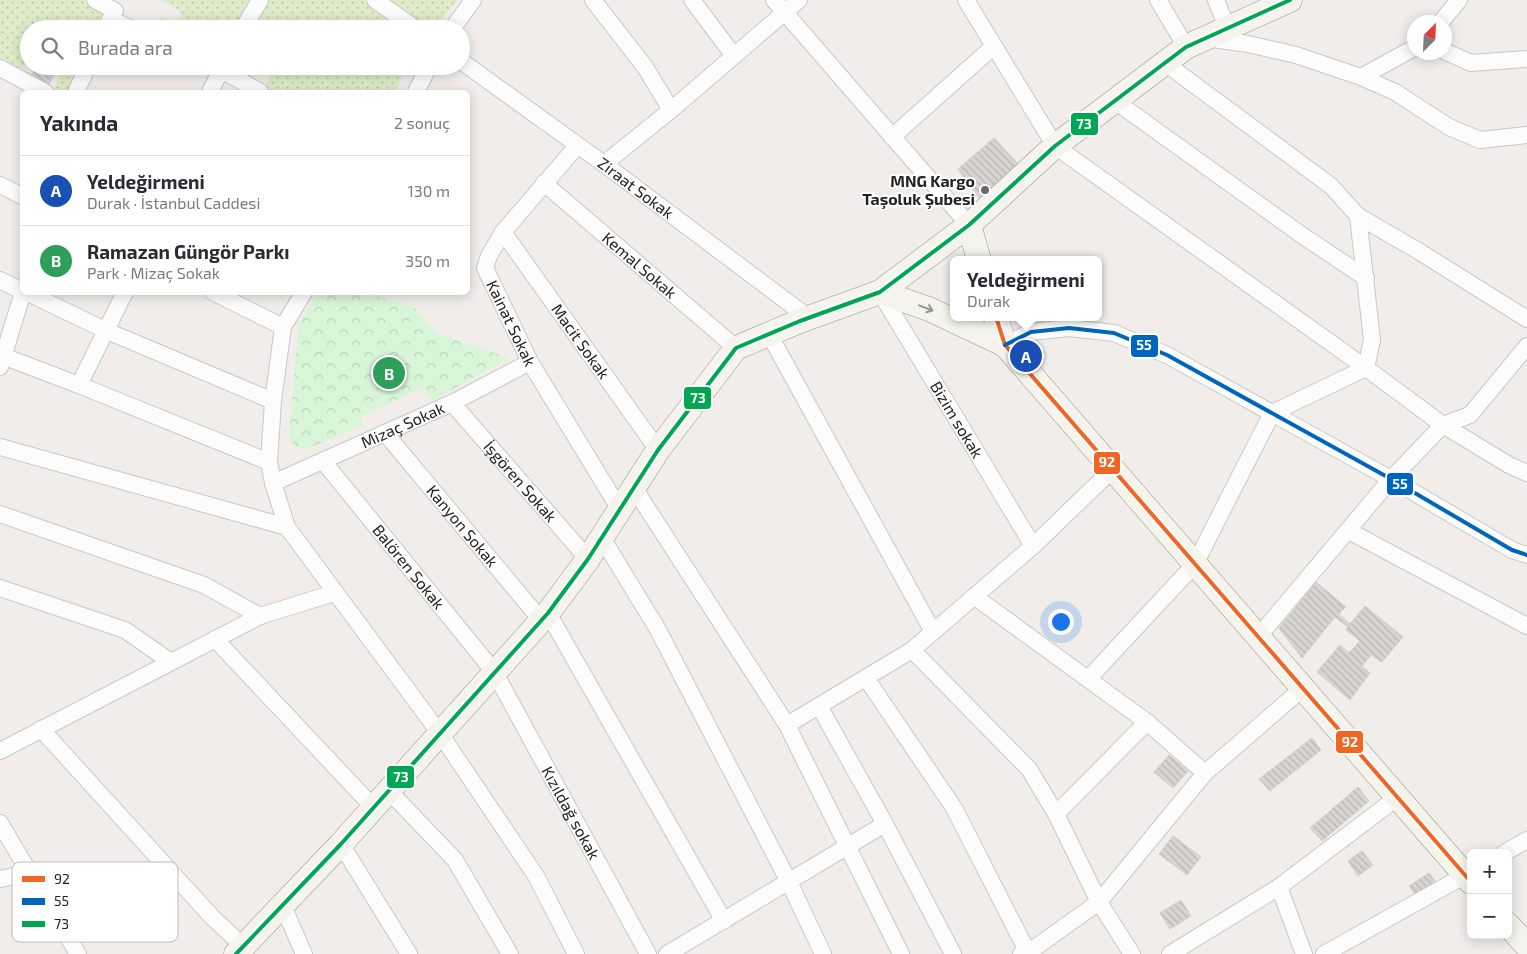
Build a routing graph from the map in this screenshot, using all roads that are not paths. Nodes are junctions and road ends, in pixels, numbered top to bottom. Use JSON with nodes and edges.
{"nodes":[{"id":1,"x":95,"y":0,"type":"edge"},
{"id":2,"x":260,"y":0,"type":"edge"},
{"id":3,"x":375,"y":0,"type":"edge"},
{"id":4,"x":473,"y":0,"type":"edge"},
{"id":5,"x":593,"y":0,"type":"edge"},
{"id":6,"x":692,"y":0,"type":"edge"},
{"id":7,"x":799,"y":0,"type":"edge"},
{"id":8,"x":966,"y":0,"type":"edge"},
{"id":9,"x":1158,"y":0,"type":"edge"},
{"id":10,"x":1216,"y":0,"type":"edge"},
{"id":11,"x":1290,"y":0,"type":"edge"},
{"id":12,"x":1459,"y":0,"type":"edge"},
{"id":13,"x":779,"y":6,"type":"edge"},
{"id":14,"x":113,"y":15,"type":"edge"},
{"id":15,"x":1447,"y":15,"type":"edge"},
{"id":16,"x":248,"y":20,"type":"edge"},
{"id":17,"x":403,"y":20,"type":"edge"},
{"id":18,"x":459,"y":20,"type":"edge"},
{"id":19,"x":1227,"y":28,"type":"junction"},
{"id":20,"x":1196,"y":42,"type":"junction"},
{"id":21,"x":994,"y":46,"type":"junction"},
{"id":22,"x":1407,"y":52,"type":"edge"},
{"id":23,"x":1452,"y":55,"type":"edge"},
{"id":24,"x":734,"y":56,"type":"junction"},
{"id":25,"x":1527,"y":59,"type":"edge"},
{"id":26,"x":1165,"y":62,"type":"junction"},
{"id":27,"x":0,"y":68,"type":"edge"},
{"id":28,"x":470,"y":68,"type":"edge"},
{"id":29,"x":84,"y":75,"type":"edge"},
{"id":30,"x":216,"y":75,"type":"edge"},
{"id":31,"x":231,"y":75,"type":"edge"},
{"id":32,"x":424,"y":75,"type":"edge"},
{"id":33,"x":1361,"y":77,"type":"junction"},
{"id":34,"x":41,"y":90,"type":"edge"},
{"id":35,"x":77,"y":90,"type":"edge"},
{"id":36,"x":211,"y":90,"type":"edge"},
{"id":37,"x":257,"y":90,"type":"edge"},
{"id":38,"x":417,"y":90,"type":"edge"},
{"id":39,"x":1115,"y":101,"type":"junction"},
{"id":40,"x":671,"y":110,"type":"junction"},
{"id":41,"x":1527,"y":135,"type":"edge"},
{"id":42,"x":892,"y":137,"type":"junction"},
{"id":43,"x":576,"y":146,"type":"junction"},
{"id":44,"x":1055,"y":146,"type":"junction"},
{"id":45,"x":604,"y":164,"type":"junction"},
{"id":46,"x":544,"y":183,"type":"junction"},
{"id":47,"x":0,"y":185,"type":"edge"},
{"id":48,"x":20,"y":195,"type":"edge"},
{"id":49,"x":1358,"y":216,"type":"junction"},
{"id":50,"x":969,"y":225,"type":"junction"},
{"id":51,"x":503,"y":232,"type":"junction"},
{"id":52,"x":978,"y":256,"type":"edge"},
{"id":53,"x":1366,"y":278,"type":"junction"},
{"id":54,"x":0,"y":280,"type":"edge"},
{"id":55,"x":20,"y":290,"type":"edge"},
{"id":56,"x":880,"y":292,"type":"junction"},
{"id":57,"x":22,"y":295,"type":"edge"},
{"id":58,"x":32,"y":295,"type":"edge"},
{"id":59,"x":124,"y":295,"type":"edge"},
{"id":60,"x":219,"y":295,"type":"edge"},
{"id":61,"x":302,"y":295,"type":"edge"},
{"id":62,"x":809,"y":318,"type":"junction"},
{"id":63,"x":950,"y":319,"type":"edge"},
{"id":64,"x":1527,"y":319,"type":"edge"},
{"id":65,"x":954,"y":321,"type":"edge"},
{"id":66,"x":997,"y":321,"type":"edge"},
{"id":67,"x":283,"y":328,"type":"junction"},
{"id":68,"x":107,"y":330,"type":"junction"},
{"id":69,"x":769,"y":334,"type":"junction"},
{"id":70,"x":1005,"y":345,"type":"junction"},
{"id":71,"x":736,"y":348,"type":"junction"},
{"id":72,"x":1525,"y":353,"type":"edge"},
{"id":73,"x":1,"y":360,"type":"edge"},
{"id":74,"x":530,"y":362,"type":"junction"},
{"id":75,"x":1366,"y":368,"type":"junction"},
{"id":76,"x":79,"y":385,"type":"junction"},
{"id":77,"x":273,"y":401,"type":"junction"},
{"id":78,"x":452,"y":403,"type":"junction"},
{"id":79,"x":1272,"y":413,"type":"junction"},
{"id":80,"x":1443,"y":426,"type":"junction"},
{"id":81,"x":385,"y":433,"type":"junction"},
{"id":82,"x":0,"y":447,"type":"edge"},
{"id":83,"x":658,"y":450,"type":"junction"},
{"id":84,"x":323,"y":461,"type":"junction"},
{"id":85,"x":269,"y":462,"type":"junction"},
{"id":86,"x":1113,"y":469,"type":"junction"},
{"id":87,"x":1527,"y":473,"type":"edge"},
{"id":88,"x":1391,"y":479,"type":"junction"},
{"id":89,"x":273,"y":484,"type":"junction"},
{"id":90,"x":634,"y":488,"type":"junction"},
{"id":91,"x":620,"y":510,"type":"junction"},
{"id":92,"x":0,"y":514,"type":"edge"},
{"id":93,"x":288,"y":527,"type":"junction"},
{"id":94,"x":1349,"y":531,"type":"junction"},
{"id":95,"x":602,"y":538,"type":"junction"},
{"id":96,"x":1033,"y":546,"type":"junction"},
{"id":97,"x":1527,"y":555,"type":"edge"},
{"id":98,"x":588,"y":559,"type":"junction"},
{"id":99,"x":1195,"y":564,"type":"junction"},
{"id":100,"x":0,"y":588,"type":"edge"},
{"id":101,"x":334,"y":592,"type":"junction"},
{"id":102,"x":975,"y":596,"type":"junction"},
{"id":103,"x":260,"y":616,"type":"junction"},
{"id":104,"x":544,"y":616,"type":"junction"},
{"id":105,"x":1527,"y":626,"type":"edge"},
{"id":106,"x":933,"y":632,"type":"junction"},
{"id":107,"x":1258,"y":637,"type":"junction"},
{"id":108,"x":215,"y":639,"type":"junction"},
{"id":109,"x":912,"y":650,"type":"junction"},
{"id":110,"x":171,"y":662,"type":"junction"},
{"id":111,"x":495,"y":673,"type":"junction"},
{"id":112,"x":866,"y":678,"type":"junction"},
{"id":113,"x":1088,"y":679,"type":"junction"},
{"id":114,"x":1303,"y":688,"type":"junction"},
{"id":115,"x":819,"y":706,"type":"junction"},
{"id":116,"x":1147,"y":722,"type":"junction"},
{"id":117,"x":787,"y":725,"type":"junction"},
{"id":118,"x":41,"y":729,"type":"junction"},
{"id":119,"x":441,"y":734,"type":"junction"},
{"id":120,"x":0,"y":751,"type":"edge"},
{"id":121,"x":1205,"y":773,"type":"junction"},
{"id":122,"x":1398,"y":797,"type":"junction"},
{"id":123,"x":382,"y":800,"type":"junction"},
{"id":124,"x":1056,"y":814,"type":"junction"},
{"id":125,"x":0,"y":823,"type":"edge"},
{"id":126,"x":885,"y":824,"type":"junction"},
{"id":127,"x":1527,"y":840,"type":"edge"},
{"id":128,"x":341,"y":844,"type":"junction"},
{"id":129,"x":847,"y":847,"type":"junction"},
{"id":130,"x":1511,"y":849,"type":"edge"},
{"id":131,"x":23,"y":862,"type":"edge"},
{"id":132,"x":162,"y":862,"type":"edge"},
{"id":133,"x":1467,"y":874,"type":"edge"},
{"id":134,"x":1467,"y":877,"type":"edge"},
{"id":135,"x":178,"y":880,"type":"edge"},
{"id":136,"x":789,"y":882,"type":"junction"},
{"id":137,"x":1279,"y":886,"type":"junction"},
{"id":138,"x":1099,"y":902,"type":"junction"},
{"id":139,"x":283,"y":906,"type":"junction"},
{"id":140,"x":724,"y":921,"type":"junction"},
{"id":141,"x":1512,"y":929,"type":"edge"},
{"id":142,"x":71,"y":942,"type":"edge"},
{"id":143,"x":1527,"y":946,"type":"edge"},
{"id":144,"x":239,"y":950,"type":"edge"},
{"id":145,"x":1031,"y":951,"type":"edge"},
{"id":146,"x":78,"y":954,"type":"edge"},
{"id":147,"x":304,"y":954,"type":"edge"},
{"id":148,"x":409,"y":954,"type":"edge"},
{"id":149,"x":510,"y":954,"type":"edge"},
{"id":150,"x":576,"y":954,"type":"edge"},
{"id":151,"x":648,"y":954,"type":"edge"},
{"id":152,"x":668,"y":954,"type":"edge"},
{"id":153,"x":823,"y":954,"type":"edge"},
{"id":154,"x":901,"y":954,"type":"edge"},
{"id":155,"x":953,"y":954,"type":"edge"},
{"id":156,"x":1132,"y":954,"type":"edge"},
{"id":157,"x":1170,"y":954,"type":"edge"},
{"id":158,"x":1304,"y":954,"type":"edge"},
{"id":159,"x":1324,"y":954,"type":"edge"}],
"edges":[{"from":1,"to":14,"type":"street"},
{"from":2,"to":16,"type":"street"},
{"from":3,"to":17,"type":"street"},
{"from":4,"to":18,"type":"street"},
{"from":5,"to":40,"type":"street"},
{"from":6,"to":24,"type":"street"},
{"from":7,"to":13,"type":"street"},
{"from":8,"to":21,"type":"street"},
{"from":9,"to":20,"type":"street"},
{"from":10,"to":19,"type":"street"},
{"from":11,"to":19,"type":"street"},
{"from":12,"to":15,"type":"street"},
{"from":13,"to":24,"type":"street"},
{"from":13,"to":42,"type":"street"},
{"from":19,"to":20,"type":"street"},
{"from":20,"to":26,"type":"street"},
{"from":20,"to":33,"type":"street"},
{"from":21,"to":42,"type":"street"},
{"from":21,"to":44,"type":"street"},
{"from":22,"to":33,"type":"street"},
{"from":23,"to":25,"type":"street"},
{"from":24,"to":40,"type":"street"},
{"from":26,"to":39,"type":"street"},
{"from":26,"to":49,"type":"street"},
{"from":27,"to":34,"type":"street"},
{"from":28,"to":43,"type":"street","name":"Ziraat Sokak"},
{"from":29,"to":35,"type":"street"},
{"from":30,"to":36,"type":"street"},
{"from":31,"to":37,"type":"street"},
{"from":32,"to":38,"type":"street"},
{"from":33,"to":41,"type":"street"},
{"from":39,"to":44,"type":"street"},
{"from":39,"to":53,"type":"street"},
{"from":40,"to":45,"type":"street"},
{"from":42,"to":50,"type":"street"},
{"from":43,"to":45,"type":"street","name":"Ziraat Sokak"},
{"from":43,"to":46,"type":"street","name":"Kainat Sokak"},
{"from":44,"to":50,"type":"street"},
{"from":44,"to":75,"type":"street"},
{"from":45,"to":62,"type":"street","name":"Ziraat Sokak"},
{"from":46,"to":51,"type":"street","name":"Kainat Sokak"},
{"from":46,"to":71,"type":"street","name":"Kemal Sokak"},
{"from":47,"to":48,"type":"street"},
{"from":49,"to":53,"type":"street"},
{"from":49,"to":64,"type":"street"},
{"from":50,"to":52,"type":"street"},
{"from":50,"to":56,"type":"street"},
{"from":51,"to":74,"type":"street","name":"Kainat Sokak"},
{"from":51,"to":83,"type":"street","name":"Macit Sokak"},
{"from":53,"to":75,"type":"street"},
{"from":54,"to":55,"type":"street"},
{"from":56,"to":62,"type":"street"},
{"from":56,"to":63,"type":"street","one_way":true},
{"from":56,"to":96,"type":"street","name":"Bizim sokak"},
{"from":57,"to":73,"type":"street"},
{"from":58,"to":68,"type":"street"},
{"from":59,"to":68,"type":"street"},
{"from":60,"to":67,"type":"street"},
{"from":61,"to":67,"type":"street"},
{"from":62,"to":69,"type":"street"},
{"from":65,"to":70,"type":"street","one_way":true},
{"from":66,"to":70,"type":"street"},
{"from":67,"to":77,"type":"street"},
{"from":68,"to":76,"type":"street"},
{"from":68,"to":77,"type":"street"},
{"from":69,"to":71,"type":"street"},
{"from":69,"to":106,"type":"street"},
{"from":70,"to":79,"type":"street"},
{"from":70,"to":86,"type":"street"},
{"from":71,"to":83,"type":"street"},
{"from":72,"to":80,"type":"street"},
{"from":73,"to":76,"type":"street"},
{"from":74,"to":78,"type":"street","name":"Mizaç Sokak"},
{"from":74,"to":91,"type":"street","name":"Kainat Sokak"},
{"from":75,"to":79,"type":"street"},
{"from":75,"to":80,"type":"street"},
{"from":76,"to":85,"type":"street"},
{"from":77,"to":85,"type":"street"},
{"from":78,"to":81,"type":"street","name":"Mizaç Sokak"},
{"from":78,"to":98,"type":"street","name":"İşgören Sokak"},
{"from":79,"to":88,"type":"street"},
{"from":79,"to":99,"type":"street"},
{"from":80,"to":87,"type":"street"},
{"from":80,"to":88,"type":"street"},
{"from":81,"to":84,"type":"street","name":"Mizaç Sokak"},
{"from":81,"to":104,"type":"street","name":"Kanyon Sokak"},
{"from":82,"to":93,"type":"street"},
{"from":83,"to":90,"type":"street"},
{"from":84,"to":89,"type":"street","name":"Mizaç Sokak"},
{"from":84,"to":111,"type":"street","name":"Balören Sokak"},
{"from":85,"to":89,"type":"street"},
{"from":86,"to":96,"type":"street"},
{"from":86,"to":99,"type":"street"},
{"from":88,"to":94,"type":"street"},
{"from":88,"to":97,"type":"street"},
{"from":89,"to":93,"type":"street"},
{"from":90,"to":91,"type":"street"},
{"from":90,"to":117,"type":"street"},
{"from":91,"to":95,"type":"street"},
{"from":92,"to":103,"type":"street"},
{"from":93,"to":101,"type":"street"},
{"from":94,"to":105,"type":"street"},
{"from":94,"to":107,"type":"street"},
{"from":95,"to":98,"type":"street"},
{"from":95,"to":136,"type":"street"},
{"from":96,"to":102,"type":"street"},
{"from":98,"to":104,"type":"street"},
{"from":99,"to":107,"type":"street"},
{"from":99,"to":113,"type":"street"},
{"from":100,"to":110,"type":"street"},
{"from":101,"to":103,"type":"street"},
{"from":101,"to":119,"type":"street"},
{"from":102,"to":106,"type":"street"},
{"from":102,"to":113,"type":"street"},
{"from":103,"to":108,"type":"street"},
{"from":104,"to":111,"type":"street"},
{"from":104,"to":140,"type":"street","name":"Kanyon Sokak"},
{"from":106,"to":109,"type":"street"},
{"from":107,"to":114,"type":"street"},
{"from":108,"to":110,"type":"street"},
{"from":108,"to":123,"type":"street"},
{"from":109,"to":112,"type":"street"},
{"from":109,"to":124,"type":"street"},
{"from":110,"to":118,"type":"street"},
{"from":111,"to":119,"type":"street"},
{"from":111,"to":151,"type":"street","name":"Kızıldağ sokak"},
{"from":112,"to":115,"type":"street"},
{"from":112,"to":145,"type":"street"},
{"from":113,"to":116,"type":"street"},
{"from":114,"to":121,"type":"street"},
{"from":114,"to":122,"type":"street"},
{"from":115,"to":117,"type":"street"},
{"from":115,"to":126,"type":"street"},
{"from":116,"to":121,"type":"street"},
{"from":116,"to":124,"type":"street"},
{"from":117,"to":129,"type":"street"},
{"from":118,"to":120,"type":"street"},
{"from":118,"to":132,"type":"street"},
{"from":119,"to":123,"type":"street"},
{"from":119,"to":150,"type":"street"},
{"from":121,"to":138,"type":"street"},
{"from":122,"to":133,"type":"street"},
{"from":122,"to":137,"type":"street"},
{"from":123,"to":128,"type":"street"},
{"from":123,"to":149,"type":"street"},
{"from":124,"to":138,"type":"street"},
{"from":125,"to":131,"type":"street"},
{"from":126,"to":129,"type":"street"},
{"from":126,"to":155,"type":"street"},
{"from":127,"to":130,"type":"street"},
{"from":128,"to":139,"type":"street"},
{"from":128,"to":148,"type":"street"},
{"from":129,"to":136,"type":"street"},
{"from":129,"to":154,"type":"street"},
{"from":134,"to":159,"type":"street"},
{"from":135,"to":144,"type":"street"},
{"from":136,"to":140,"type":"street"},
{"from":136,"to":153,"type":"street"},
{"from":137,"to":157,"type":"street"},
{"from":137,"to":158,"type":"street"},
{"from":138,"to":145,"type":"street"},
{"from":138,"to":156,"type":"street"},
{"from":139,"to":144,"type":"street"},
{"from":139,"to":147,"type":"street"},
{"from":140,"to":152,"type":"street"},
{"from":141,"to":143,"type":"street"},
{"from":142,"to":146,"type":"street"}]}
